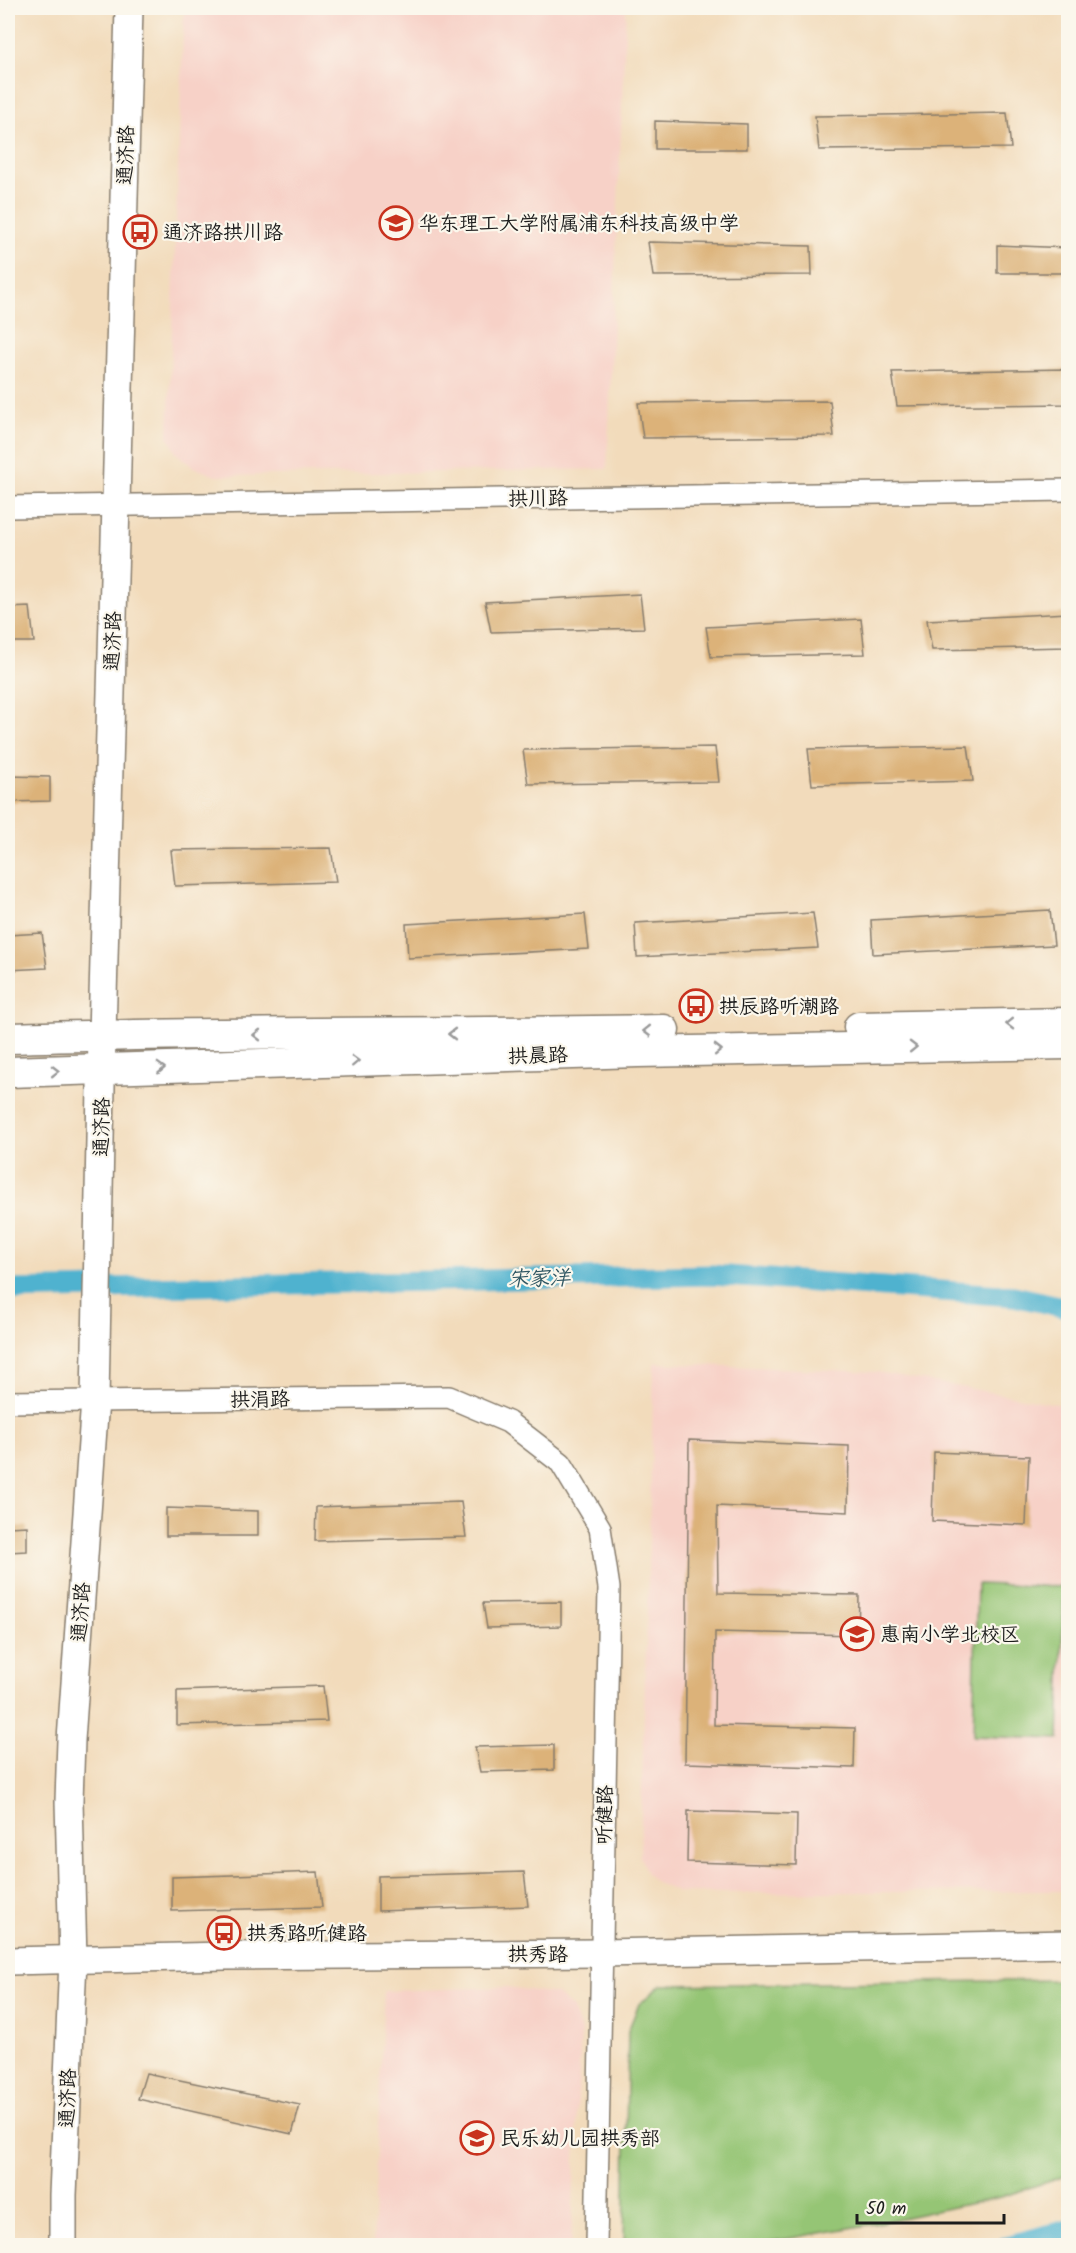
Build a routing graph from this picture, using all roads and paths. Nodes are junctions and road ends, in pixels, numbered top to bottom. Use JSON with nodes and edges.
{"nodes":[{"id":1,"x":129,"y":8,"type":"edge"},
{"id":2,"x":1068,"y":490,"type":"edge"},
{"id":3,"x":116,"y":505,"type":"junction"},
{"id":4,"x":8,"y":507,"type":"edge"},
{"id":5,"x":1068,"y":1023,"type":"edge"},
{"id":6,"x":102,"y":1035,"type":"junction"},
{"id":7,"x":8,"y":1038,"type":"edge"},
{"id":8,"x":1068,"y":1044,"type":"edge"},
{"id":9,"x":102,"y":1070,"type":"junction"},
{"id":10,"x":8,"y":1072,"type":"edge"},
{"id":11,"x":95,"y":1400,"type":"junction"},
{"id":12,"x":8,"y":1402,"type":"edge"},
{"id":13,"x":508,"y":1422,"type":"joint"},
{"id":14,"x":1068,"y":1944,"type":"edge"},
{"id":15,"x":601,"y":1953,"type":"junction"},
{"id":16,"x":73,"y":1960,"type":"junction"},
{"id":17,"x":8,"y":1961,"type":"edge"},
{"id":18,"x":63,"y":2246,"type":"edge"},
{"id":19,"x":596,"y":2246,"type":"edge"}],
"edges":[{"from":1,"to":3,"type":"street","name":"通济路"},
{"from":2,"to":3,"type":"street","name":"拱川路"},
{"from":3,"to":4,"type":"street","name":"拱川路"},
{"from":3,"to":6,"type":"street","name":"通济路"},
{"from":5,"to":6,"type":"main road","name":"拱晨路","one_way":true},
{"from":6,"to":7,"type":"main road","name":"拱晨路"},
{"from":6,"to":9,"type":"street","name":"通济路"},
{"from":9,"to":8,"type":"main road","name":"拱晨路","one_way":true},
{"from":10,"to":9,"type":"main road","name":"拱晨路","one_way":true},
{"from":9,"to":11,"type":"street","name":"通济路"},
{"from":11,"to":12,"type":"street","name":"拱涓路"},
{"from":11,"to":13,"type":"street","name":"拱涓路"},
{"from":11,"to":16,"type":"street","name":"通济路"},
{"from":13,"to":15,"type":"street","name":"听健路"},
{"from":14,"to":15,"type":"street","name":"拱秀路"},
{"from":15,"to":16,"type":"street","name":"拱秀路"},
{"from":15,"to":19,"type":"street","name":"听健路"},
{"from":16,"to":17,"type":"street","name":"拱秀路"},
{"from":16,"to":18,"type":"street","name":"通济路"}]}
